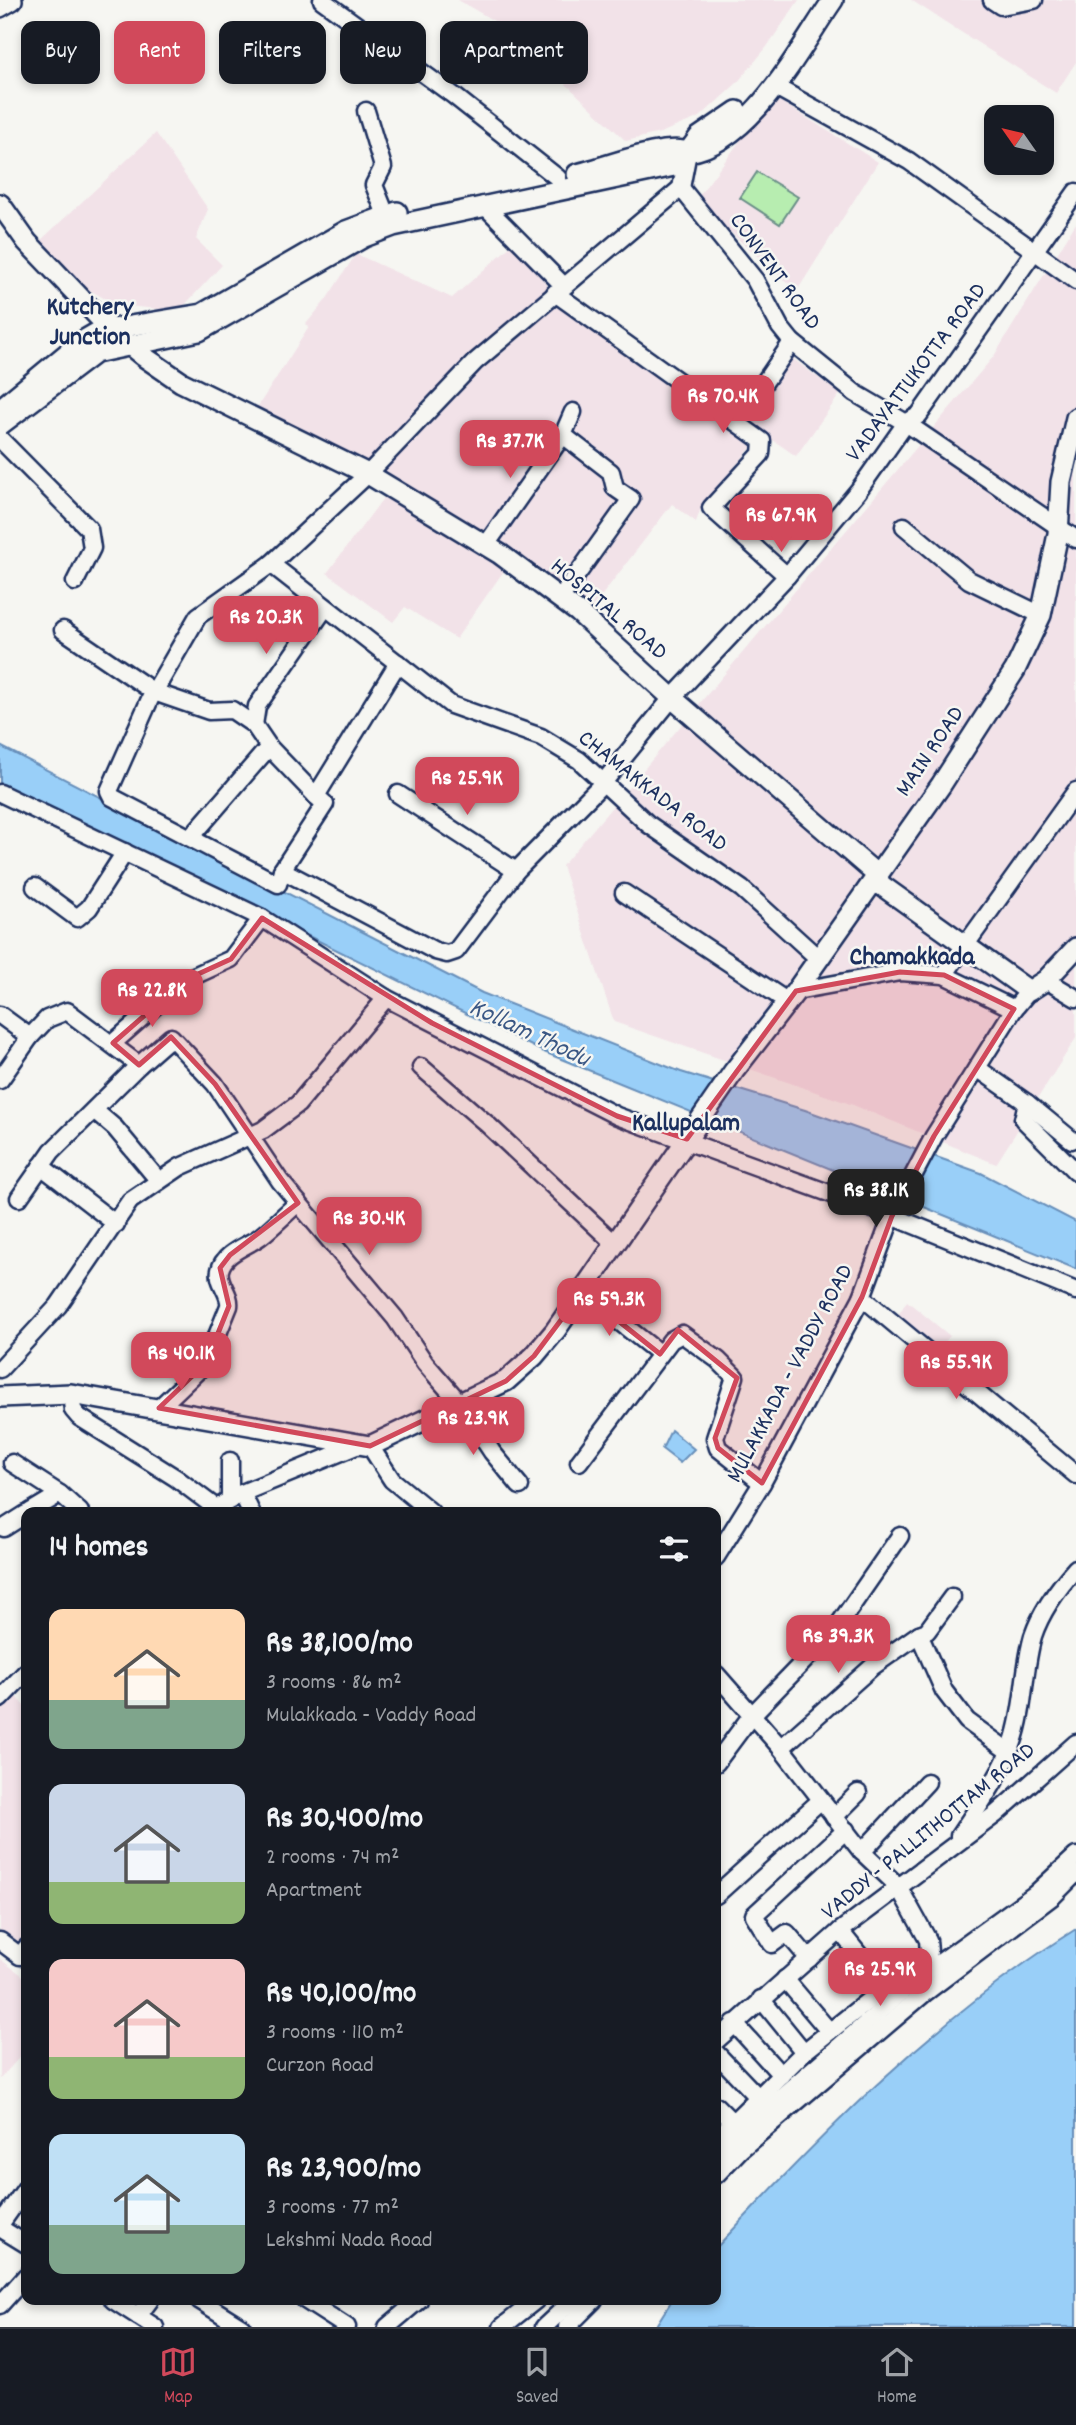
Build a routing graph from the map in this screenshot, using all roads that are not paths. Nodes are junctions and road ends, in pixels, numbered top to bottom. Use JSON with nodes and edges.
{"nodes":[{"id":1,"x":12,"y":0,"type":"edge"},
{"id":2,"x":322,"y":0,"type":"edge"},
{"id":3,"x":823,"y":0,"type":"edge"},
{"id":4,"x":833,"y":0,"type":"edge"},
{"id":5,"x":992,"y":0,"type":"edge"},
{"id":6,"x":1034,"y":0,"type":"edge"},
{"id":7,"x":0,"y":7,"type":"edge"},
{"id":8,"x":774,"y":86,"type":"junction"},
{"id":9,"x":366,"y":111,"type":"dead end"},
{"id":10,"x":688,"y":152,"type":"junction"},
{"id":11,"x":558,"y":178,"type":"junction"},
{"id":12,"x":681,"y":188,"type":"junction"},
{"id":13,"x":1076,"y":192,"type":"edge"},
{"id":14,"x":0,"y":204,"type":"edge"},
{"id":15,"x":484,"y":205,"type":"junction"},
{"id":16,"x":386,"y":215,"type":"junction"},
{"id":17,"x":1036,"y":253,"type":"junction"},
{"id":18,"x":1076,"y":281,"type":"edge"},
{"id":19,"x":560,"y":290,"type":"junction"},
{"id":20,"x":82,"y":299,"type":"junction"},
{"id":21,"x":163,"y":323,"type":"junction"},
{"id":22,"x":110,"y":329,"type":"junction"},
{"id":23,"x":792,"y":342,"type":"junction"},
{"id":24,"x":128,"y":344,"type":"junction"},
{"id":25,"x":65,"y":356,"type":"junction"},
{"id":26,"x":0,"y":409,"type":"edge"},
{"id":27,"x":573,"y":412,"type":"dead end"},
{"id":28,"x":1076,"y":418,"type":"edge"},
{"id":29,"x":737,"y":422,"type":"junction"},
{"id":30,"x":906,"y":423,"type":"junction"},
{"id":31,"x":0,"y":425,"type":"edge"},
{"id":32,"x":564,"y":435,"type":"junction"},
{"id":33,"x":0,"y":439,"type":"edge"},
{"id":34,"x":368,"y":474,"type":"junction"},
{"id":35,"x":904,"y":526,"type":"dead end"},
{"id":36,"x":1058,"y":527,"type":"junction"},
{"id":37,"x":1076,"y":539,"type":"edge"},
{"id":38,"x":486,"y":545,"type":"junction"},
{"id":39,"x":271,"y":564,"type":"junction"},
{"id":40,"x":787,"y":576,"type":"junction"},
{"id":41,"x":75,"y":582,"type":"dead end"},
{"id":42,"x":561,"y":597,"type":"junction"},
{"id":43,"x":325,"y":608,"type":"junction"},
{"id":44,"x":1041,"y":615,"type":"junction"},
{"id":45,"x":63,"y":630,"type":"dead end"},
{"id":46,"x":398,"y":663,"type":"junction"},
{"id":47,"x":153,"y":692,"type":"junction"},
{"id":48,"x":673,"y":698,"type":"junction"},
{"id":49,"x":254,"y":725,"type":"junction"},
{"id":50,"x":269,"y":747,"type":"junction"},
{"id":51,"x":602,"y":784,"type":"junction"},
{"id":52,"x":1076,"y":791,"type":"edge"},
{"id":53,"x":0,"y":793,"type":"edge"},
{"id":54,"x":398,"y":794,"type":"dead end"},
{"id":55,"x":316,"y":796,"type":"junction"},
{"id":56,"x":191,"y":837,"type":"junction"},
{"id":57,"x":122,"y":849,"type":"junction"},
{"id":58,"x":282,"y":870,"type":"junction"},
{"id":59,"x":516,"y":871,"type":"junction"},
{"id":60,"x":876,"y":874,"type":"junction"},
{"id":61,"x":35,"y":887,"type":"dead end"},
{"id":62,"x":624,"y":893,"type":"dead end"},
{"id":63,"x":262,"y":918,"type":"junction"},
{"id":64,"x":965,"y":945,"type":"junction"},
{"id":65,"x":1076,"y":948,"type":"edge"},
{"id":66,"x":819,"y":959,"type":"junction"},
{"id":67,"x":944,"y":975,"type":"junction"},
{"id":68,"x":1046,"y":980,"type":"junction"},
{"id":69,"x":1029,"y":991,"type":"junction"},
{"id":70,"x":792,"y":996,"type":"junction"},
{"id":71,"x":386,"y":998,"type":"junction"},
{"id":72,"x":1076,"y":998,"type":"edge"},
{"id":73,"x":1014,"y":1009,"type":"junction"},
{"id":74,"x":0,"y":1015,"type":"edge"},
{"id":75,"x":30,"y":1037,"type":"junction"},
{"id":76,"x":113,"y":1043,"type":"junction"},
{"id":77,"x":139,"y":1065,"type":"junction"},
{"id":78,"x":421,"y":1067,"type":"dead end"},
{"id":79,"x":977,"y":1068,"type":"junction"},
{"id":80,"x":0,"y":1080,"type":"edge"},
{"id":81,"x":1027,"y":1103,"type":"junction"},
{"id":82,"x":94,"y":1110,"type":"junction"},
{"id":83,"x":691,"y":1133,"type":"junction"},
{"id":84,"x":249,"y":1135,"type":"junction"},
{"id":85,"x":1072,"y":1140,"type":"dead end"},
{"id":86,"x":41,"y":1166,"type":"junction"},
{"id":87,"x":1076,"y":1172,"type":"edge"},
{"id":88,"x":159,"y":1181,"type":"junction"},
{"id":89,"x":19,"y":1198,"type":"dead end"},
{"id":90,"x":299,"y":1203,"type":"junction"},
{"id":91,"x":895,"y":1211,"type":"junction"},
{"id":92,"x":116,"y":1224,"type":"junction"},
{"id":93,"x":615,"y":1244,"type":"junction"},
{"id":94,"x":1076,"y":1291,"type":"edge"},
{"id":95,"x":582,"y":1292,"type":"junction"},
{"id":96,"x":862,"y":1297,"type":"junction"},
{"id":97,"x":660,"y":1354,"type":"junction"},
{"id":98,"x":0,"y":1369,"type":"edge"},
{"id":99,"x":71,"y":1394,"type":"junction"},
{"id":100,"x":0,"y":1397,"type":"edge"},
{"id":101,"x":459,"y":1402,"type":"junction"},
{"id":102,"x":159,"y":1408,"type":"junction"},
{"id":103,"x":363,"y":1446,"type":"junction"},
{"id":104,"x":230,"y":1461,"type":"dead end"},
{"id":105,"x":579,"y":1462,"type":"dead end"},
{"id":106,"x":12,"y":1463,"type":"dead end"},
{"id":107,"x":1076,"y":1475,"type":"edge"},
{"id":108,"x":762,"y":1483,"type":"junction"},
{"id":109,"x":520,"y":1486,"type":"dead end"},
{"id":110,"x":60,"y":1494,"type":"junction"},
{"id":111,"x":236,"y":1496,"type":"junction"},
{"id":112,"x":38,"y":1507,"type":"edge"},
{"id":113,"x":74,"y":1507,"type":"edge"},
{"id":114,"x":210,"y":1507,"type":"edge"},
{"id":115,"x":218,"y":1507,"type":"edge"},
{"id":116,"x":246,"y":1507,"type":"edge"},
{"id":117,"x":425,"y":1507,"type":"edge"},
{"id":118,"x":21,"y":1517,"type":"edge"},
{"id":119,"x":4,"y":1528,"type":"dead end"},
{"id":120,"x":900,"y":1536,"type":"dead end"},
{"id":121,"x":721,"y":1550,"type":"edge"},
{"id":122,"x":1076,"y":1568,"type":"edge"},
{"id":123,"x":952,"y":1597,"type":"dead end"},
{"id":124,"x":919,"y":1634,"type":"junction"},
{"id":125,"x":21,"y":1677,"type":"edge"},
{"id":126,"x":721,"y":1680,"type":"edge"},
{"id":127,"x":0,"y":1699,"type":"edge"},
{"id":128,"x":751,"y":1716,"type":"junction"},
{"id":129,"x":1076,"y":1743,"type":"edge"},
{"id":130,"x":781,"y":1748,"type":"junction"},
{"id":131,"x":1008,"y":1751,"type":"junction"},
{"id":132,"x":721,"y":1756,"type":"edge"},
{"id":133,"x":927,"y":1782,"type":"dead end"},
{"id":134,"x":858,"y":1793,"type":"dead end"},
{"id":135,"x":820,"y":1801,"type":"junction"},
{"id":136,"x":834,"y":1817,"type":"junction"},
{"id":137,"x":846,"y":1830,"type":"junction"},
{"id":138,"x":954,"y":1844,"type":"junction"},
{"id":139,"x":862,"y":1852,"type":"junction"},
{"id":140,"x":1076,"y":1856,"type":"edge"},
{"id":141,"x":1076,"y":1873,"type":"edge"},
{"id":142,"x":898,"y":1885,"type":"junction"},
{"id":143,"x":721,"y":1890,"type":"edge"},
{"id":144,"x":840,"y":1931,"type":"junction"},
{"id":145,"x":0,"y":1941,"type":"edge"},
{"id":146,"x":929,"y":1952,"type":"junction"},
{"id":147,"x":21,"y":1955,"type":"edge"},
{"id":148,"x":808,"y":1959,"type":"junction"},
{"id":149,"x":785,"y":1979,"type":"junction"},
{"id":150,"x":922,"y":1986,"type":"junction"},
{"id":151,"x":885,"y":1987,"type":"junction"},
{"id":152,"x":761,"y":1999,"type":"junction"},
{"id":153,"x":734,"y":2023,"type":"junction"},
{"id":154,"x":829,"y":2031,"type":"junction"},
{"id":155,"x":721,"y":2036,"type":"edge"},
{"id":156,"x":804,"y":2052,"type":"junction"},
{"id":157,"x":721,"y":2058,"type":"edge"},
{"id":158,"x":781,"y":2074,"type":"junction"},
{"id":159,"x":758,"y":2097,"type":"junction"},
{"id":160,"x":721,"y":2111,"type":"edge"},
{"id":161,"x":732,"y":2123,"type":"junction"},
{"id":162,"x":721,"y":2135,"type":"edge"},
{"id":163,"x":721,"y":2149,"type":"edge"},
{"id":164,"x":721,"y":2170,"type":"edge"},
{"id":165,"x":21,"y":2196,"type":"edge"},
{"id":166,"x":0,"y":2227,"type":"edge"},
{"id":167,"x":21,"y":2241,"type":"edge"},
{"id":168,"x":21,"y":2282,"type":"edge"},
{"id":169,"x":0,"y":2305,"type":"edge"},
{"id":170,"x":121,"y":2305,"type":"edge"},
{"id":171,"x":146,"y":2305,"type":"edge"},
{"id":172,"x":207,"y":2305,"type":"edge"},
{"id":173,"x":312,"y":2305,"type":"edge"},
{"id":174,"x":407,"y":2305,"type":"edge"},
{"id":175,"x":530,"y":2305,"type":"edge"},
{"id":176,"x":566,"y":2305,"type":"edge"},
{"id":177,"x":589,"y":2305,"type":"edge"},
{"id":178,"x":138,"y":2316,"type":"junction"},
{"id":179,"x":155,"y":2327,"type":"edge"},
{"id":180,"x":242,"y":2327,"type":"edge"},
{"id":181,"x":347,"y":2327,"type":"edge"},
{"id":182,"x":387,"y":2327,"type":"edge"},
{"id":183,"x":502,"y":2327,"type":"edge"},
{"id":184,"x":544,"y":2327,"type":"edge"},
{"id":185,"x":567,"y":2327,"type":"edge"}],
"edges":[{"from":1,"to":7,"type":"main road"},
{"from":2,"to":11,"type":"street"},
{"from":3,"to":10,"type":"main road"},
{"from":4,"to":8,"type":"main road"},
{"from":5,"to":6,"type":"street"},
{"from":8,"to":10,"type":"main road"},
{"from":8,"to":17,"type":"street"},
{"from":9,"to":16,"type":"street"},
{"from":10,"to":11,"type":"main road"},
{"from":10,"to":12,"type":"street"},
{"from":10,"to":15,"type":"main road"},
{"from":11,"to":16,"type":"main road"},
{"from":12,"to":19,"type":"street"},
{"from":12,"to":23,"type":"street","name":"CONVENT ROAD"},
{"from":13,"to":17,"type":"street","name":"VADAYATTUKOTTA ROAD"},
{"from":14,"to":20,"type":"main road","name":"HOSPITAL ROAD"},
{"from":15,"to":19,"type":"street"},
{"from":15,"to":24,"type":"main road"},
{"from":16,"to":21,"type":"main road"},
{"from":17,"to":18,"type":"street"},
{"from":17,"to":30,"type":"street","name":"VADAYATTUKOTTA ROAD"},
{"from":19,"to":29,"type":"street"},
{"from":19,"to":34,"type":"street"},
{"from":20,"to":21,"type":"main road"},
{"from":20,"to":22,"type":"main road","name":"HOSPITAL ROAD"},
{"from":20,"to":25,"type":"main road"},
{"from":21,"to":22,"type":"main road"},
{"from":22,"to":24,"type":"main road","name":"HOSPITAL ROAD"},
{"from":22,"to":25,"type":"main road"},
{"from":23,"to":29,"type":"street"},
{"from":23,"to":30,"type":"street","name":"CONVENT ROAD"},
{"from":24,"to":31,"type":"main road"},
{"from":24,"to":34,"type":"main road","name":"HOSPITAL ROAD"},
{"from":25,"to":26,"type":"main road"},
{"from":27,"to":32,"type":"street"},
{"from":28,"to":36,"type":"main road","name":"MAIN ROAD"},
{"from":29,"to":40,"type":"street"},
{"from":30,"to":36,"type":"street","name":"CONVENT ROAD"},
{"from":30,"to":40,"type":"street","name":"VADAYATTUKOTTA ROAD"},
{"from":32,"to":38,"type":"street"},
{"from":32,"to":42,"type":"street"},
{"from":33,"to":41,"type":"street"},
{"from":34,"to":38,"type":"main road","name":"HOSPITAL ROAD"},
{"from":34,"to":39,"type":"street"},
{"from":35,"to":44,"type":"street"},
{"from":36,"to":37,"type":"street","name":"CONVENT ROAD"},
{"from":36,"to":44,"type":"main road","name":"MAIN ROAD"},
{"from":38,"to":42,"type":"main road","name":"HOSPITAL ROAD"},
{"from":39,"to":43,"type":"street","name":"CHAMAKKADA ROAD"},
{"from":39,"to":47,"type":"street"},
{"from":40,"to":48,"type":"street","name":"VADAYATTUKOTTA ROAD"},
{"from":42,"to":48,"type":"main road","name":"HOSPITAL ROAD"},
{"from":43,"to":46,"type":"street","name":"CHAMAKKADA ROAD"},
{"from":43,"to":49,"type":"street"},
{"from":44,"to":60,"type":"main road","name":"MAIN ROAD"},
{"from":45,"to":47,"type":"street"},
{"from":46,"to":51,"type":"street","name":"CHAMAKKADA ROAD"},
{"from":46,"to":55,"type":"street"},
{"from":47,"to":49,"type":"street"},
{"from":47,"to":56,"type":"street"},
{"from":48,"to":51,"type":"street","name":"VADAYATTUKOTTA ROAD"},
{"from":48,"to":60,"type":"main road","name":"HOSPITAL ROAD"},
{"from":49,"to":50,"type":"street"},
{"from":50,"to":55,"type":"street"},
{"from":50,"to":56,"type":"street"},
{"from":51,"to":59,"type":"street","name":"VADAYATTUKOTTA ROAD"},
{"from":51,"to":66,"type":"street","name":"CHAMAKKADA ROAD"},
{"from":52,"to":64,"type":"street"},
{"from":53,"to":57,"type":"street"},
{"from":54,"to":59,"type":"street"},
{"from":55,"to":58,"type":"street"},
{"from":56,"to":58,"type":"street"},
{"from":57,"to":61,"type":"street"},
{"from":57,"to":63,"type":"street"},
{"from":58,"to":59,"type":"street","name":"VADAYATTUKOTTA ROAD"},
{"from":60,"to":64,"type":"main road","name":"HOSPITAL ROAD"},
{"from":60,"to":66,"type":"main road","name":"MAIN ROAD"},
{"from":62,"to":70,"type":"street"},
{"from":63,"to":71,"type":"street"},
{"from":63,"to":76,"type":"street"},
{"from":64,"to":67,"type":"street"},
{"from":64,"to":69,"type":"main road","name":"HOSPITAL ROAD"},
{"from":65,"to":68,"type":"main road"},
{"from":66,"to":70,"type":"main road","name":"MAIN ROAD"},
{"from":67,"to":70,"type":"street"},
{"from":67,"to":73,"type":"street"},
{"from":68,"to":69,"type":"main road"},
{"from":68,"to":72,"type":"street"},
{"from":69,"to":73,"type":"street","name":"MULAKKADA - VADDY ROAD"},
{"from":70,"to":83,"type":"main road","name":"MAIN ROAD"},
{"from":71,"to":83,"type":"street"},
{"from":71,"to":84,"type":"street"},
{"from":73,"to":79,"type":"street","name":"MULAKKADA - VADDY ROAD"},
{"from":74,"to":75,"type":"street"},
{"from":75,"to":76,"type":"street"},
{"from":75,"to":80,"type":"street"},
{"from":76,"to":77,"type":"street"},
{"from":77,"to":82,"type":"street"},
{"from":77,"to":84,"type":"street"},
{"from":78,"to":93,"type":"street"},
{"from":79,"to":81,"type":"street"},
{"from":79,"to":91,"type":"street","name":"MULAKKADA - VADDY ROAD"},
{"from":81,"to":85,"type":"street"},
{"from":81,"to":87,"type":"street"},
{"from":82,"to":86,"type":"street"},
{"from":82,"to":88,"type":"street"},
{"from":83,"to":91,"type":"street"},
{"from":83,"to":93,"type":"main road"},
{"from":84,"to":88,"type":"street"},
{"from":84,"to":90,"type":"street"},
{"from":86,"to":89,"type":"street"},
{"from":86,"to":92,"type":"street"},
{"from":88,"to":92,"type":"street"},
{"from":90,"to":101,"type":"street"},
{"from":90,"to":102,"type":"street"},
{"from":91,"to":94,"type":"street"},
{"from":91,"to":96,"type":"street","name":"MULAKKADA - VADDY ROAD"},
{"from":92,"to":98,"type":"street"},
{"from":93,"to":95,"type":"main road"},
{"from":95,"to":97,"type":"street"},
{"from":95,"to":101,"type":"main road"},
{"from":96,"to":107,"type":"street"},
{"from":96,"to":108,"type":"street","name":"MULAKKADA - VADDY ROAD"},
{"from":97,"to":105,"type":"street"},
{"from":97,"to":108,"type":"street"},
{"from":99,"to":100,"type":"main road"},
{"from":99,"to":102,"type":"main road"},
{"from":99,"to":114,"type":"street"},
{"from":101,"to":103,"type":"main road"},
{"from":101,"to":109,"type":"street"},
{"from":102,"to":103,"type":"main road"},
{"from":103,"to":111,"type":"street"},
{"from":103,"to":117,"type":"street"},
{"from":104,"to":111,"type":"street"},
{"from":106,"to":110,"type":"street"},
{"from":108,"to":121,"type":"street","name":"MULAKKADA - VADDY ROAD"},
{"from":110,"to":112,"type":"street"},
{"from":110,"to":113,"type":"street"},
{"from":111,"to":115,"type":"street"},
{"from":111,"to":116,"type":"street"},
{"from":118,"to":119,"type":"street"},
{"from":120,"to":128,"type":"street"},
{"from":122,"to":131,"type":"street"},
{"from":123,"to":124,"type":"street"},
{"from":124,"to":130,"type":"street"},
{"from":124,"to":131,"type":"street"},
{"from":125,"to":127,"type":"street"},
{"from":126,"to":128,"type":"street"},
{"from":128,"to":130,"type":"street"},
{"from":128,"to":132,"type":"street"},
{"from":129,"to":138,"type":"street","name":"VADDY - PALLITHOTTAM ROAD"},
{"from":130,"to":135,"type":"street"},
{"from":131,"to":138,"type":"street"},
{"from":133,"to":139,"type":"street"},
{"from":134,"to":136,"type":"street"},
{"from":135,"to":136,"type":"street"},
{"from":135,"to":143,"type":"street"},
{"from":136,"to":137,"type":"street"},
{"from":137,"to":139,"type":"street"},
{"from":137,"to":148,"type":"street"},
{"from":138,"to":142,"type":"street","name":"VADDY - PALLITHOTTAM ROAD"},
{"from":139,"to":142,"type":"street"},
{"from":140,"to":150,"type":"street"},
{"from":141,"to":150,"type":"street"},
{"from":142,"to":144,"type":"street","name":"VADDY - PALLITHOTTAM ROAD"},
{"from":142,"to":146,"type":"street"},
{"from":144,"to":148,"type":"street","name":"VADDY - PALLITHOTTAM ROAD"},
{"from":144,"to":151,"type":"street"},
{"from":145,"to":147,"type":"street"},
{"from":146,"to":150,"type":"street"},
{"from":146,"to":151,"type":"street"},
{"from":148,"to":149,"type":"street","name":"VADDY - PALLITHOTTAM ROAD"},
{"from":149,"to":152,"type":"street","name":"VADDY - PALLITHOTTAM ROAD"},
{"from":149,"to":154,"type":"street"},
{"from":150,"to":163,"type":"street"},
{"from":150,"to":164,"type":"street"},
{"from":151,"to":154,"type":"street"},
{"from":152,"to":153,"type":"street","name":"VADDY - PALLITHOTTAM ROAD"},
{"from":152,"to":156,"type":"street"},
{"from":153,"to":155,"type":"street","name":"VADDY - PALLITHOTTAM ROAD"},
{"from":153,"to":158,"type":"street"},
{"from":154,"to":156,"type":"street"},
{"from":156,"to":158,"type":"street"},
{"from":157,"to":159,"type":"street"},
{"from":158,"to":159,"type":"street"},
{"from":159,"to":161,"type":"street"},
{"from":160,"to":161,"type":"street"},
{"from":161,"to":162,"type":"street"},
{"from":165,"to":166,"type":"street"},
{"from":166,"to":167,"type":"street"},
{"from":168,"to":169,"type":"street"},
{"from":170,"to":178,"type":"street"},
{"from":171,"to":178,"type":"street"},
{"from":172,"to":180,"type":"street"},
{"from":173,"to":181,"type":"street"},
{"from":174,"to":182,"type":"street"},
{"from":175,"to":183,"type":"street"},
{"from":176,"to":184,"type":"street"},
{"from":177,"to":185,"type":"street"},
{"from":178,"to":179,"type":"street"}]}
